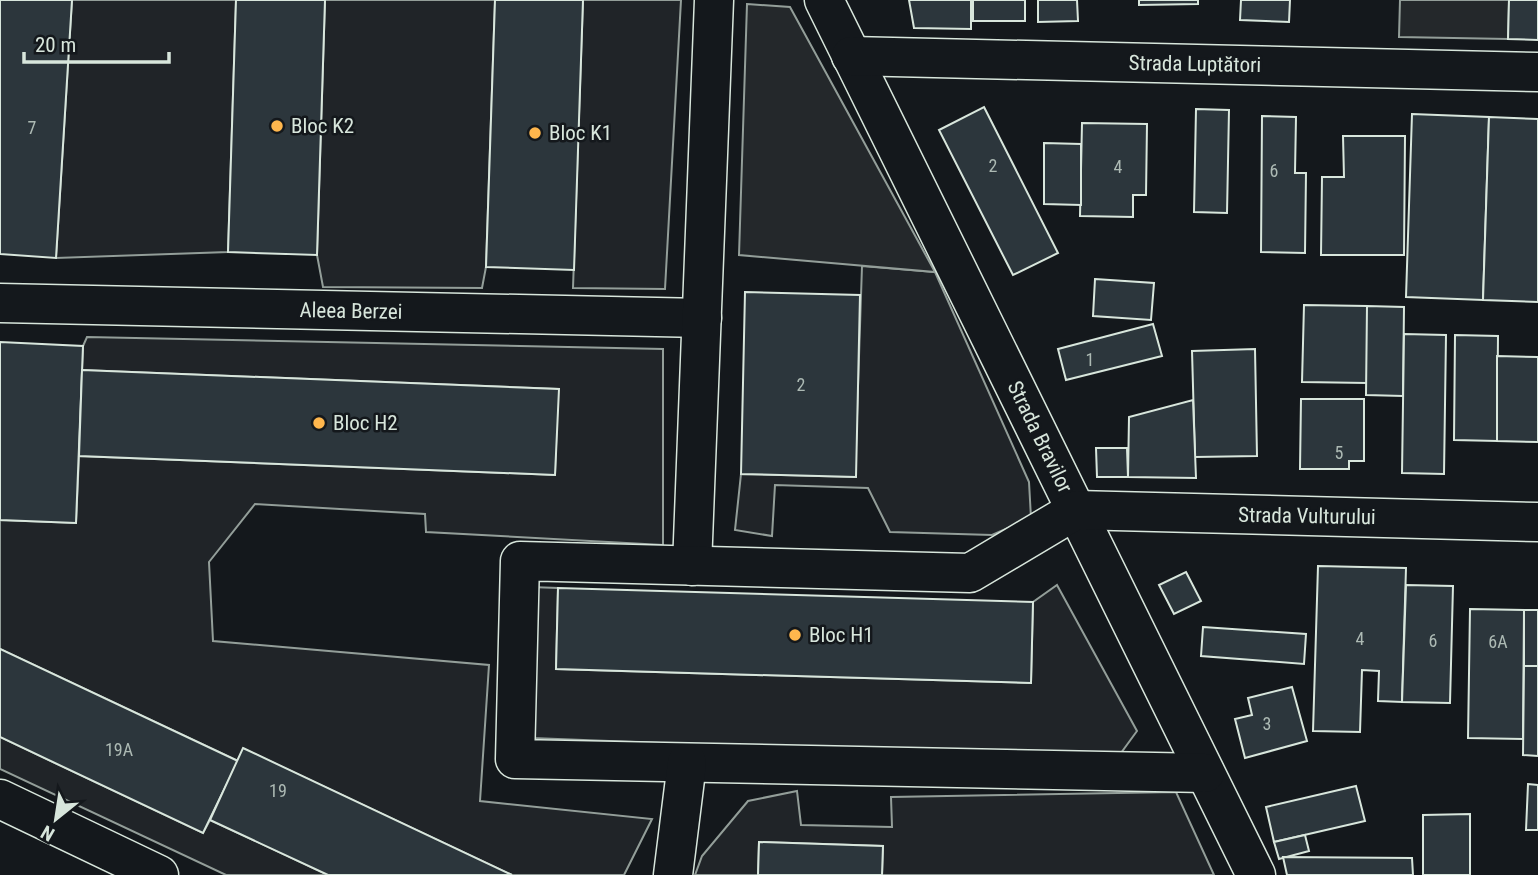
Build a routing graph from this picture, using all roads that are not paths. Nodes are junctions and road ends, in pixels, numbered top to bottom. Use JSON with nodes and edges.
{"nodes":[{"id":1,"x":714,"y":0,"type":"edge"},
{"id":2,"x":824,"y":0,"type":"edge"},
{"id":3,"x":851,"y":56,"type":"junction"},
{"id":4,"x":1538,"y":72,"type":"edge"},
{"id":5,"x":0,"y":303,"type":"edge"},
{"id":6,"x":702,"y":318,"type":"junction"},
{"id":7,"x":1076,"y":510,"type":"junction"},
{"id":8,"x":1538,"y":522,"type":"edge"},
{"id":9,"x":692,"y":566,"type":"junction"},
{"id":10,"x":687,"y":763,"type":"junction"},
{"id":11,"x":1205,"y":773,"type":"junction"},
{"id":12,"x":0,"y":799,"type":"edge"},
{"id":13,"x":159,"y":875,"type":"edge"},
{"id":14,"x":673,"y":875,"type":"edge"},
{"id":15,"x":1256,"y":875,"type":"edge"}],
"edges":[{"from":1,"to":6,"type":"street"},
{"from":2,"to":3,"type":"street","name":"Strada Bravilor"},
{"from":3,"to":4,"type":"street","name":"Strada Luptători"},
{"from":3,"to":7,"type":"street","name":"Strada Bravilor"},
{"from":5,"to":6,"type":"street","name":"Aleea Berzei"},
{"from":6,"to":9,"type":"street"},
{"from":7,"to":8,"type":"street","name":"Strada Vulturului"},
{"from":7,"to":9,"type":"street"},
{"from":7,"to":11,"type":"street","name":"Strada Bravilor"},
{"from":9,"to":10,"type":"street"},
{"from":10,"to":11,"type":"street"},
{"from":10,"to":14,"type":"street"},
{"from":11,"to":15,"type":"street","name":"Strada Bravilor"},
{"from":12,"to":13,"type":"street"}]}
